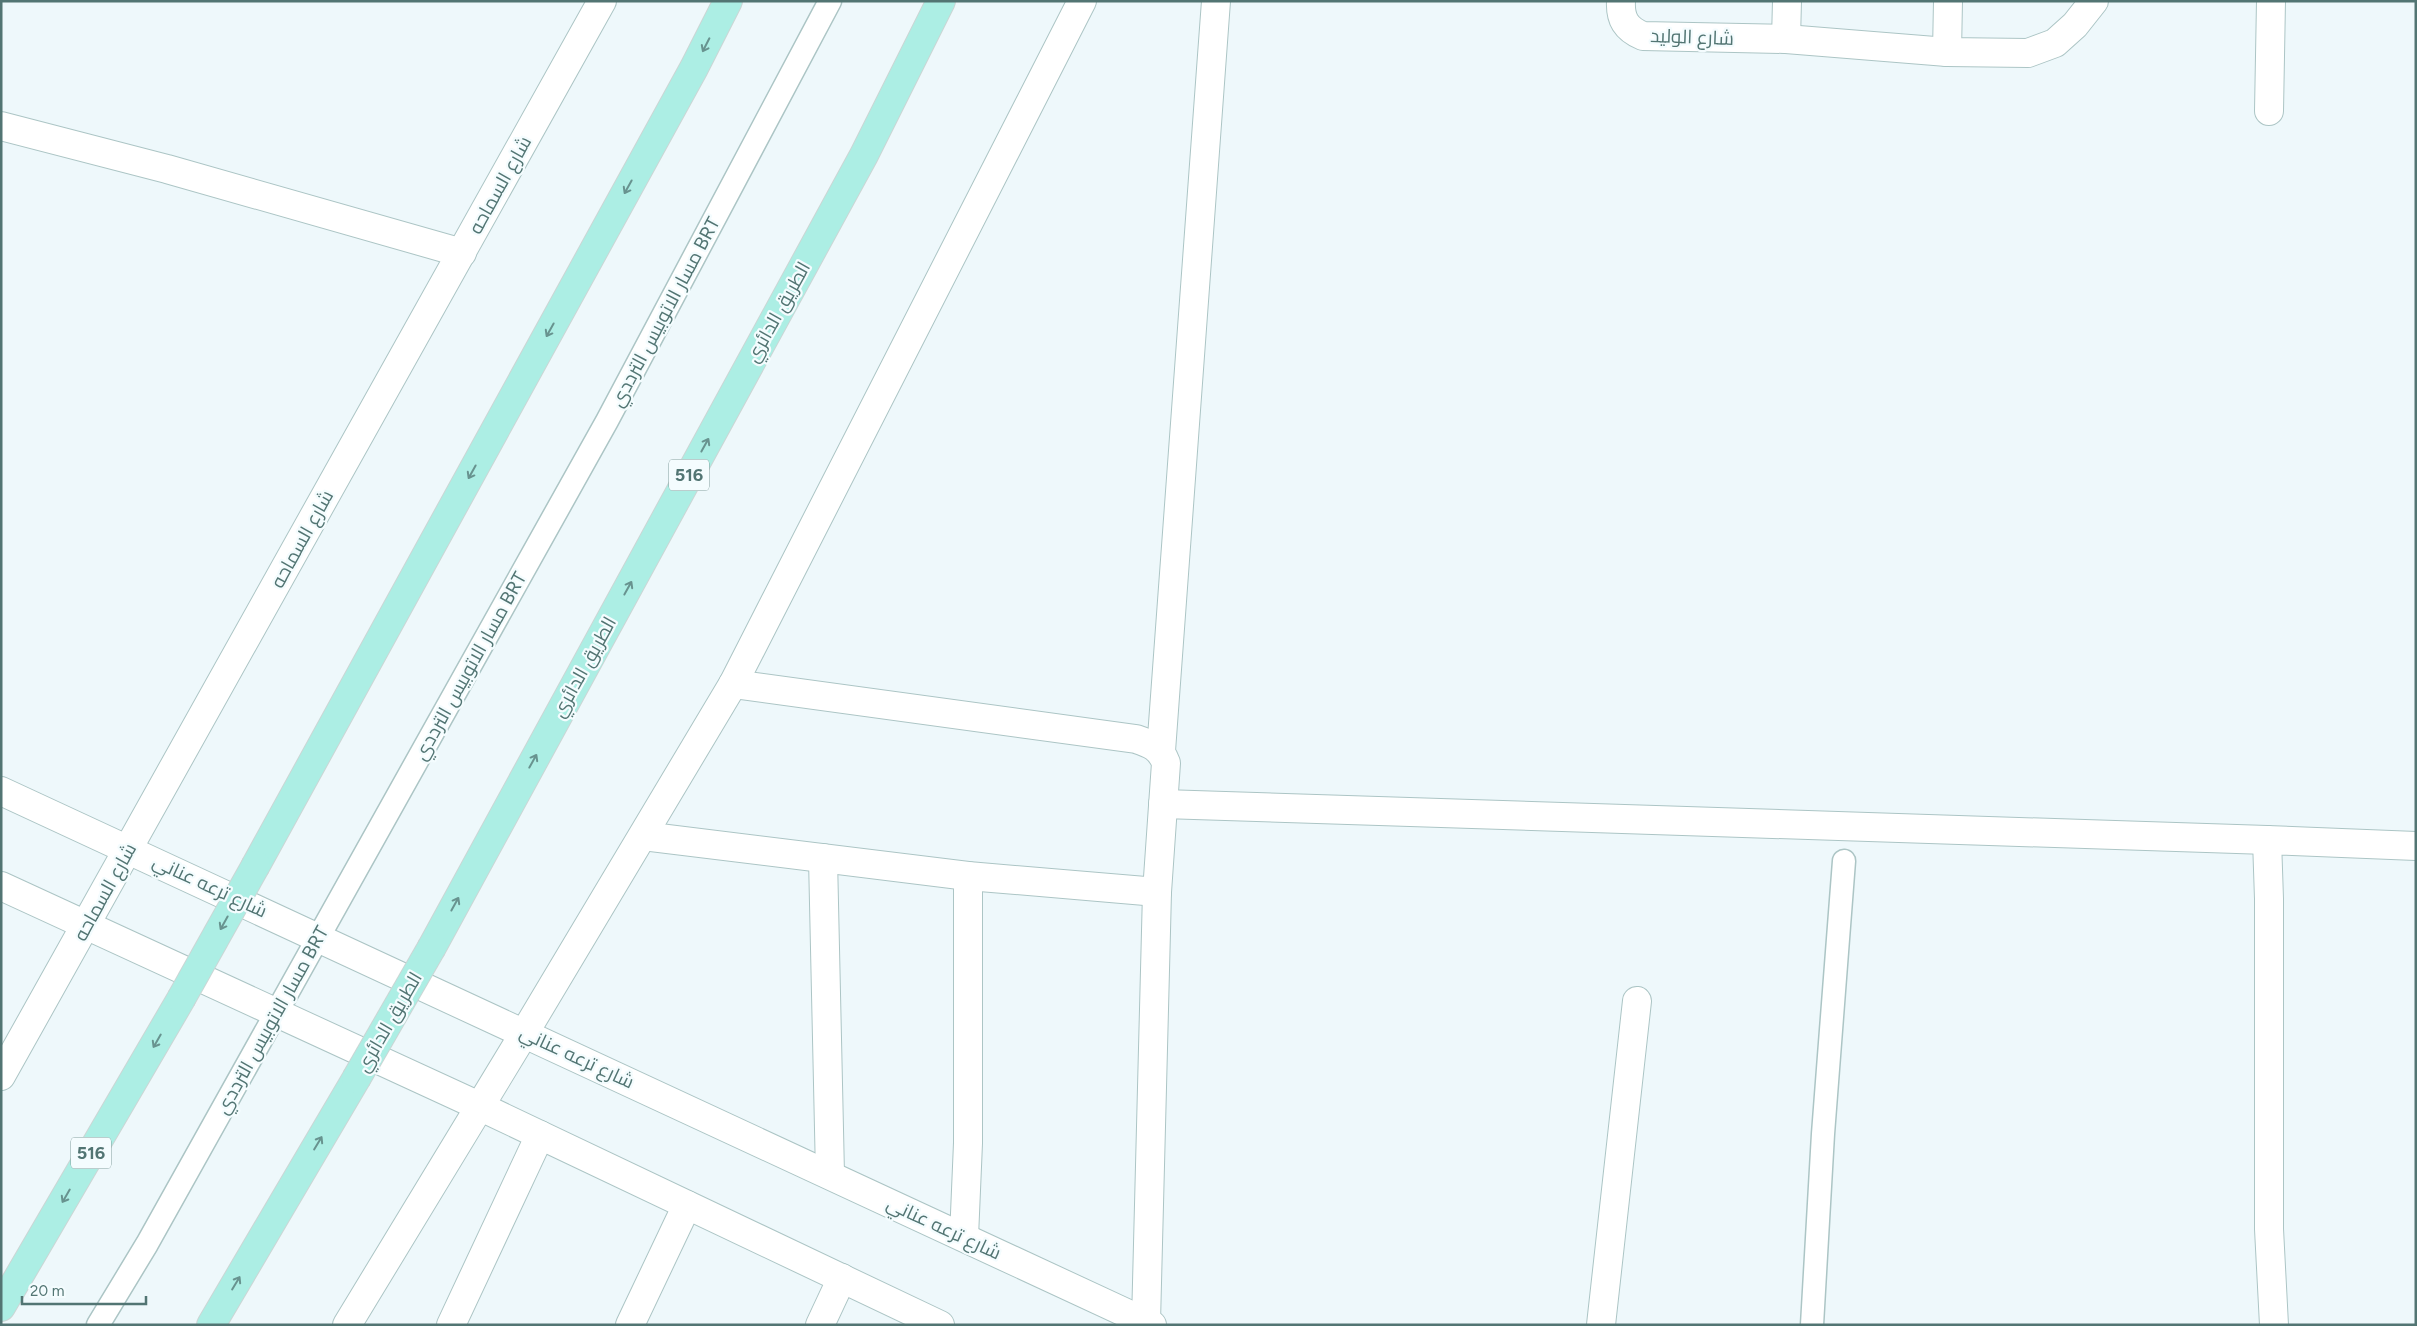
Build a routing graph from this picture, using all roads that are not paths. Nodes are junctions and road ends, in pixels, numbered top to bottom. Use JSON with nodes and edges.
{"nodes":[{"id":1,"x":602,"y":1,"type":"edge"},
{"id":2,"x":728,"y":1,"type":"edge"},
{"id":3,"x":830,"y":1,"type":"edge"},
{"id":4,"x":941,"y":1,"type":"edge"},
{"id":5,"x":1082,"y":1,"type":"edge"},
{"id":6,"x":1216,"y":1,"type":"edge"},
{"id":7,"x":1621,"y":1,"type":"edge"},
{"id":8,"x":1787,"y":1,"type":"edge"},
{"id":9,"x":1948,"y":1,"type":"edge"},
{"id":10,"x":2094,"y":1,"type":"edge"},
{"id":11,"x":2271,"y":1,"type":"edge"},
{"id":12,"x":1786,"y":39,"type":"junction"},
{"id":13,"x":1947,"y":52,"type":"junction"},
{"id":14,"x":2269,"y":111,"type":"dead end"},
{"id":15,"x":1,"y":126,"type":"edge"},
{"id":16,"x":462,"y":253,"type":"junction"},
{"id":17,"x":733,"y":684,"type":"junction"},
{"id":18,"x":1161,"y":751,"type":"junction"},
{"id":19,"x":1,"y":791,"type":"edge"},
{"id":20,"x":1163,"y":804,"type":"junction"},
{"id":21,"x":643,"y":836,"type":"junction"},
{"id":22,"x":2267,"y":840,"type":"junction"},
{"id":23,"x":2416,"y":846,"type":"edge"},
{"id":24,"x":129,"y":849,"type":"junction"},
{"id":25,"x":823,"y":858,"type":"junction"},
{"id":26,"x":1844,"y":861,"type":"dead end"},
{"id":27,"x":968,"y":876,"type":"junction"},
{"id":28,"x":1,"y":886,"type":"edge"},
{"id":29,"x":1157,"y":892,"type":"junction"},
{"id":30,"x":86,"y":925,"type":"junction"},
{"id":31,"x":1637,"y":1001,"type":"dead end"},
{"id":32,"x":525,"y":1032,"type":"junction"},
{"id":33,"x":1,"y":1076,"type":"edge"},
{"id":34,"x":479,"y":1106,"type":"junction"},
{"id":35,"x":540,"y":1135,"type":"junction"},
{"id":36,"x":830,"y":1174,"type":"junction"},
{"id":37,"x":687,"y":1205,"type":"junction"},
{"id":38,"x":964,"y":1237,"type":"junction"},
{"id":39,"x":842,"y":1278,"type":"junction"},
{"id":40,"x":1,"y":1307,"type":"edge"},
{"id":41,"x":1149,"y":1323,"type":"edge"},
{"id":42,"x":98,"y":1325,"type":"edge"},
{"id":43,"x":211,"y":1325,"type":"edge"},
{"id":44,"x":347,"y":1325,"type":"edge"},
{"id":45,"x":451,"y":1325,"type":"edge"},
{"id":46,"x":630,"y":1325,"type":"edge"},
{"id":47,"x":820,"y":1325,"type":"edge"},
{"id":48,"x":940,"y":1325,"type":"edge"},
{"id":49,"x":1601,"y":1325,"type":"edge"},
{"id":50,"x":1812,"y":1325,"type":"edge"},
{"id":51,"x":2274,"y":1325,"type":"edge"}],
"edges":[{"from":1,"to":16,"type":"street","name":"شارع السماحه"},
{"from":2,"to":40,"type":"highway","number":"516","one_way":true,"bridge":true},
{"from":3,"to":42,"type":"lane","name":"مسار الاتوبيس الترددي BRT"},
{"from":43,"to":4,"type":"highway","name":"الطريق الدائري","number":"516","one_way":true,"bridge":true},
{"from":5,"to":17,"type":"street"},
{"from":6,"to":18,"type":"street"},
{"from":7,"to":12,"type":"street","name":"شارع الوليد"},
{"from":8,"to":12,"type":"street"},
{"from":9,"to":13,"type":"street"},
{"from":10,"to":13,"type":"street","name":"شارع الوليد"},
{"from":11,"to":14,"type":"street"},
{"from":12,"to":13,"type":"street","name":"شارع الوليد"},
{"from":15,"to":16,"type":"street"},
{"from":16,"to":24,"type":"street","name":"شارع السماحه"},
{"from":17,"to":18,"type":"street"},
{"from":17,"to":21,"type":"street"},
{"from":18,"to":20,"type":"street"},
{"from":19,"to":24,"type":"street","name":"شارع ترعه عناني"},
{"from":20,"to":22,"type":"street"},
{"from":20,"to":29,"type":"street"},
{"from":21,"to":25,"type":"street"},
{"from":21,"to":32,"type":"street"},
{"from":22,"to":23,"type":"street"},
{"from":22,"to":51,"type":"street"},
{"from":24,"to":30,"type":"street","name":"شارع السماحه"},
{"from":24,"to":32,"type":"street","name":"شارع ترعه عناني"},
{"from":25,"to":27,"type":"street"},
{"from":25,"to":36,"type":"street"},
{"from":26,"to":50,"type":"lane"},
{"from":27,"to":29,"type":"street"},
{"from":27,"to":38,"type":"street"},
{"from":28,"to":30,"type":"street"},
{"from":29,"to":41,"type":"street"},
{"from":30,"to":33,"type":"street","name":"شارع السماحه"},
{"from":30,"to":34,"type":"street"},
{"from":31,"to":49,"type":"street"},
{"from":32,"to":34,"type":"street"},
{"from":32,"to":36,"type":"street","name":"شارع ترعه عناني"},
{"from":34,"to":35,"type":"street"},
{"from":34,"to":44,"type":"street"},
{"from":35,"to":37,"type":"street"},
{"from":35,"to":45,"type":"street"},
{"from":36,"to":38,"type":"street","name":"شارع ترعه عناني"},
{"from":37,"to":39,"type":"street"},
{"from":37,"to":46,"type":"street"},
{"from":38,"to":41,"type":"street","name":"شارع ترعه عناني"},
{"from":39,"to":47,"type":"street"},
{"from":39,"to":48,"type":"street"}]}
